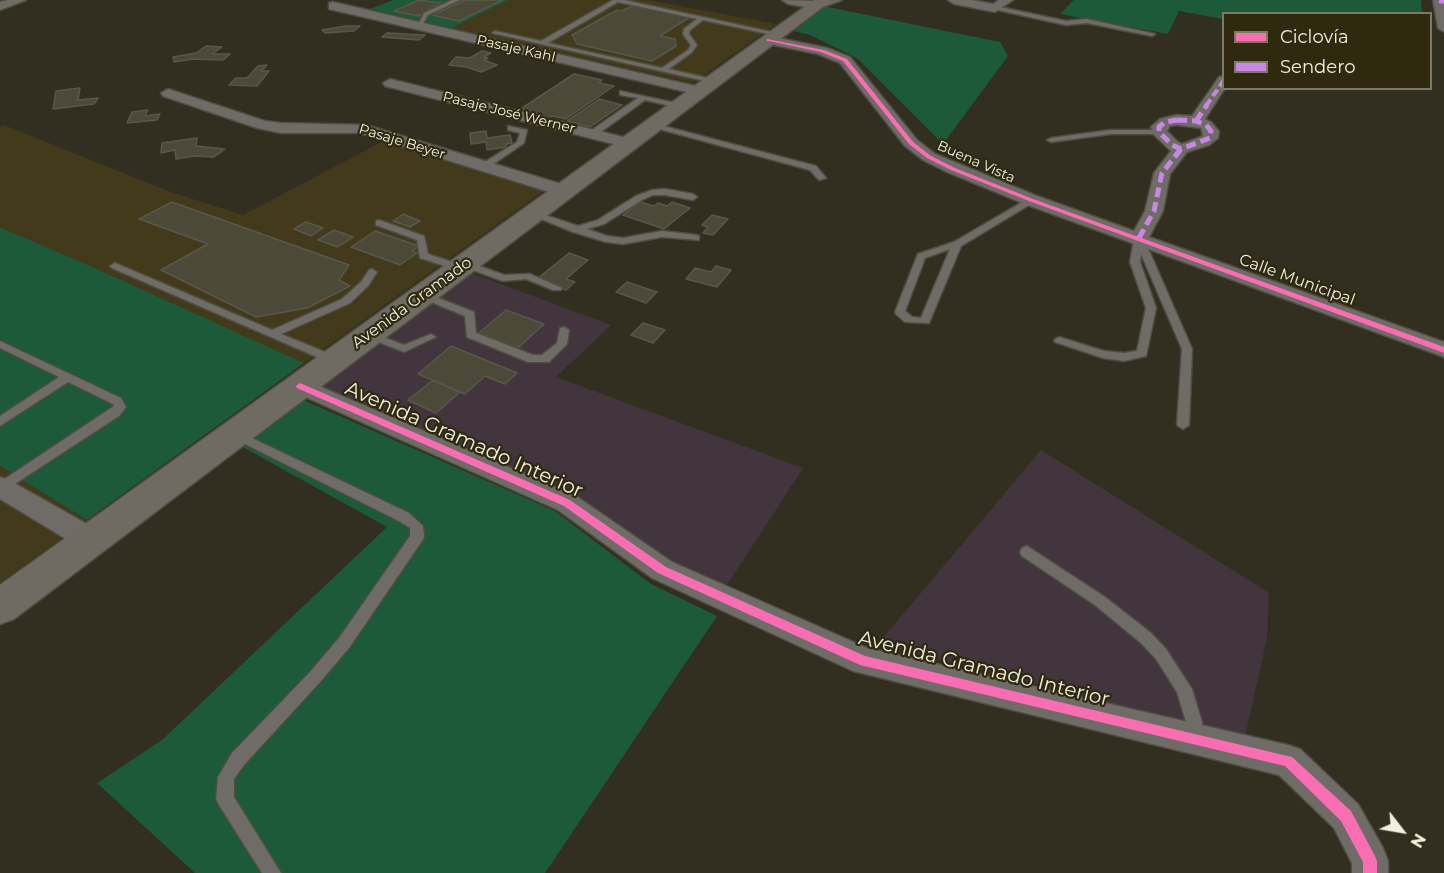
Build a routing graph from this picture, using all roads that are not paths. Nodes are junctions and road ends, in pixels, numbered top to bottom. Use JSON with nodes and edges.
{"nodes":[{"id":1,"x":20,"y":0,"type":"edge"},
{"id":2,"x":457,"y":0,"type":"edge"},
{"id":3,"x":617,"y":0,"type":"edge"},
{"id":4,"x":788,"y":0,"type":"edge"},
{"id":5,"x":836,"y":0,"type":"edge"},
{"id":6,"x":954,"y":0,"type":"edge"},
{"id":7,"x":1007,"y":0,"type":"edge"},
{"id":8,"x":1441,"y":1,"type":"edge"},
{"id":9,"x":820,"y":3,"type":"edge"},
{"id":10,"x":0,"y":6,"type":"edge"},
{"id":11,"x":333,"y":6,"type":"dead end"},
{"id":12,"x":994,"y":8,"type":"junction"},
{"id":13,"x":702,"y":18,"type":"junction"},
{"id":14,"x":1444,"y":24,"type":"edge"},
{"id":15,"x":419,"y":26,"type":"junction"},
{"id":16,"x":495,"y":33,"type":"dead end"},
{"id":17,"x":1152,"y":34,"type":"dead end"},
{"id":18,"x":773,"y":37,"type":"junction"},
{"id":19,"x":543,"y":43,"type":"junction"},
{"id":20,"x":663,"y":70,"type":"junction"},
{"id":21,"x":390,"y":83,"type":"dead end"},
{"id":22,"x":1222,"y":83,"type":"edge"},
{"id":23,"x":168,"y":93,"type":"dead end"},
{"id":24,"x":623,"y":93,"type":"dead end"},
{"id":25,"x":698,"y":93,"type":"junction"},
{"id":26,"x":643,"y":98,"type":"junction"},
{"id":27,"x":1196,"y":121,"type":"junction"},
{"id":28,"x":655,"y":125,"type":"junction"},
{"id":29,"x":511,"y":128,"type":"dead end"},
{"id":30,"x":1159,"y":132,"type":"junction"},
{"id":31,"x":592,"y":134,"type":"junction"},
{"id":32,"x":1052,"y":140,"type":"dead end"},
{"id":33,"x":629,"y":144,"type":"junction"},
{"id":34,"x":1181,"y":149,"type":"junction"},
{"id":35,"x":483,"y":167,"type":"junction"},
{"id":36,"x":822,"y":178,"type":"dead end"},
{"id":37,"x":565,"y":191,"type":"junction"},
{"id":38,"x":693,"y":197,"type":"dead end"},
{"id":39,"x":1031,"y":200,"type":"junction"},
{"id":40,"x":534,"y":214,"type":"junction"},
{"id":41,"x":379,"y":223,"type":"dead end"},
{"id":42,"x":576,"y":230,"type":"junction"},
{"id":43,"x":696,"y":238,"type":"dead end"},
{"id":44,"x":1139,"y":239,"type":"junction"},
{"id":45,"x":957,"y":244,"type":"junction"},
{"id":46,"x":115,"y":266,"type":"dead end"},
{"id":47,"x":463,"y":266,"type":"junction"},
{"id":48,"x":372,"y":272,"type":"dead end"},
{"id":49,"x":557,"y":288,"type":"dead end"},
{"id":50,"x":423,"y":295,"type":"junction"},
{"id":51,"x":564,"y":330,"type":"dead end"},
{"id":52,"x":272,"y":334,"type":"junction"},
{"id":53,"x":370,"y":335,"type":"junction"},
{"id":54,"x":431,"y":337,"type":"dead end"},
{"id":55,"x":1059,"y":340,"type":"dead end"},
{"id":56,"x":0,"y":344,"type":"edge"},
{"id":57,"x":1444,"y":350,"type":"edge"},
{"id":58,"x":334,"y":361,"type":"junction"},
{"id":59,"x":68,"y":377,"type":"junction"},
{"id":60,"x":300,"y":386,"type":"junction"},
{"id":61,"x":0,"y":422,"type":"edge"},
{"id":62,"x":1183,"y":425,"type":"dead end"},
{"id":63,"x":236,"y":434,"type":"junction"},
{"id":64,"x":0,"y":488,"type":"edge"},
{"id":65,"x":92,"y":540,"type":"junction"},
{"id":66,"x":1027,"y":552,"type":"dead end"},
{"id":67,"x":0,"y":607,"type":"edge"},
{"id":68,"x":1195,"y":739,"type":"junction"},
{"id":69,"x":272,"y":873,"type":"edge"},
{"id":70,"x":1370,"y":873,"type":"edge"}],
"edges":[{"from":1,"to":10,"type":"street"},
{"from":2,"to":15,"type":"lane"},
{"from":3,"to":13,"type":"lane"},
{"from":3,"to":19,"type":"lane"},
{"from":4,"to":9,"type":"street"},
{"from":5,"to":9,"type":"street"},
{"from":6,"to":12,"type":"street"},
{"from":7,"to":12,"type":"street"},
{"from":8,"to":14,"type":"street"},
{"from":9,"to":18,"type":"main road","name":"Avenida Gramado"},
{"from":11,"to":15,"type":"street","name":"Pasaje Kahl"},
{"from":12,"to":17,"type":"lane"},
{"from":13,"to":18,"type":"lane"},
{"from":13,"to":20,"type":"lane"},
{"from":15,"to":25,"type":"street","name":"Pasaje Kahl"},
{"from":16,"to":19,"type":"lane"},
{"from":18,"to":25,"type":"main road","name":"Avenida Gramado"},
{"from":18,"to":39,"type":"street","name":"Buena Vista"},
{"from":19,"to":20,"type":"lane"},
{"from":20,"to":25,"type":"lane"},
{"from":21,"to":31,"type":"street","name":"Pasaje José Werner"},
{"from":22,"to":27,"type":"street"},
{"from":23,"to":35,"type":"street","name":"Pasaje Beyer"},
{"from":24,"to":26,"type":"lane"},
{"from":25,"to":26,"type":"lane"},
{"from":25,"to":28,"type":"main road","name":"Avenida Gramado"},
{"from":26,"to":31,"type":"lane"},
{"from":27,"to":30,"type":"street"},
{"from":27,"to":34,"type":"street"},
{"from":28,"to":33,"type":"main road","name":"Avenida Gramado"},
{"from":28,"to":36,"type":"lane"},
{"from":29,"to":35,"type":"lane"},
{"from":30,"to":32,"type":"lane"},
{"from":30,"to":34,"type":"street"},
{"from":31,"to":33,"type":"street","name":"Pasaje José Werner"},
{"from":33,"to":37,"type":"main road","name":"Avenida Gramado"},
{"from":34,"to":44,"type":"street"},
{"from":35,"to":37,"type":"street","name":"Pasaje Beyer"},
{"from":37,"to":40,"type":"main road","name":"Avenida Gramado"},
{"from":38,"to":42,"type":"lane"},
{"from":39,"to":44,"type":"street","name":"Buena Vista"},
{"from":39,"to":45,"type":"lane"},
{"from":40,"to":42,"type":"lane"},
{"from":40,"to":47,"type":"main road","name":"Avenida Gramado"},
{"from":41,"to":47,"type":"lane"},
{"from":42,"to":43,"type":"lane"},
{"from":44,"to":55,"type":"lane"},
{"from":44,"to":57,"type":"street","name":"Calle Municipal"},
{"from":44,"to":62,"type":"lane"},
{"from":45,"to":45,"type":"lane"},
{"from":46,"to":52,"type":"lane"},
{"from":47,"to":49,"type":"lane"},
{"from":47,"to":50,"type":"main road","name":"Avenida Gramado"},
{"from":48,"to":52,"type":"lane"},
{"from":50,"to":51,"type":"lane"},
{"from":50,"to":53,"type":"main road","name":"Avenida Gramado"},
{"from":52,"to":58,"type":"lane"},
{"from":53,"to":54,"type":"lane"},
{"from":53,"to":58,"type":"main road","name":"Avenida Gramado"},
{"from":56,"to":59,"type":"lane"},
{"from":58,"to":60,"type":"main road","name":"Avenida Gramado"},
{"from":59,"to":61,"type":"lane"},
{"from":59,"to":64,"type":"lane"},
{"from":60,"to":63,"type":"main road","name":"Avenida Gramado"},
{"from":60,"to":68,"type":"street","name":"Avenida Gramado Interior"},
{"from":63,"to":65,"type":"main road","name":"Avenida Gramado"},
{"from":63,"to":69,"type":"lane"},
{"from":64,"to":65,"type":"street"},
{"from":65,"to":67,"type":"main road","name":"Avenida Gramado"},
{"from":66,"to":68,"type":"lane"},
{"from":68,"to":70,"type":"street","name":"Avenida Gramado Interior"}]}
